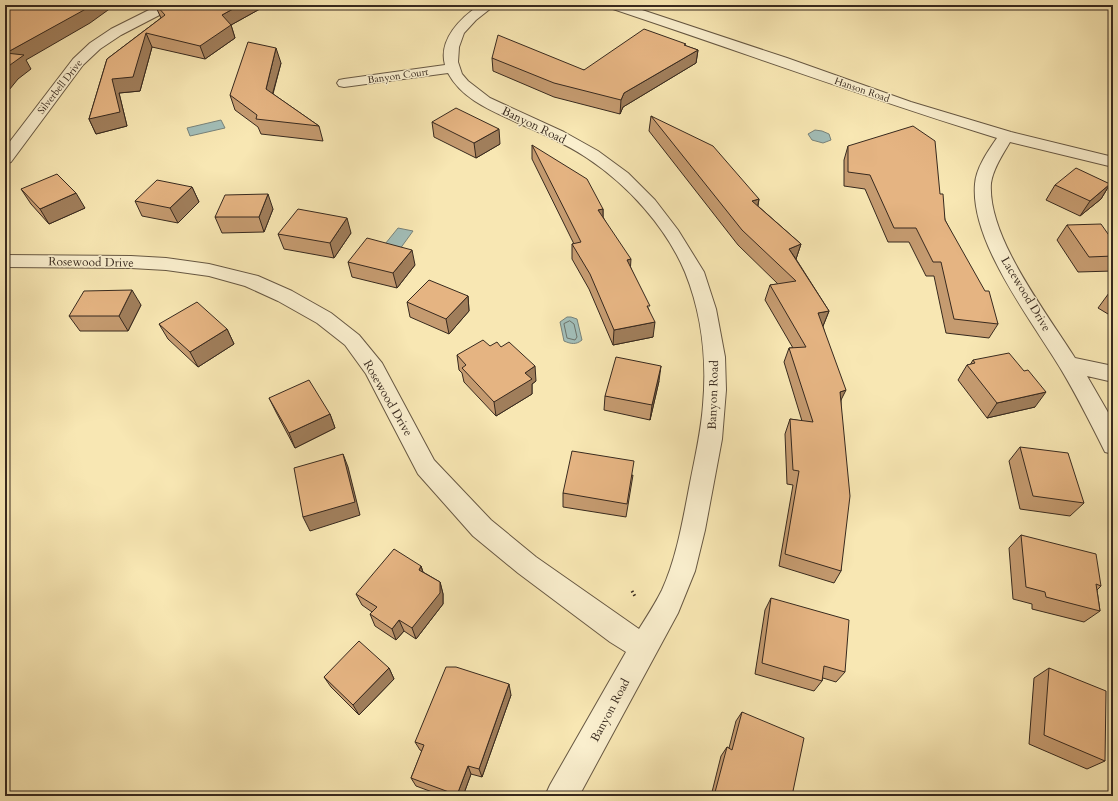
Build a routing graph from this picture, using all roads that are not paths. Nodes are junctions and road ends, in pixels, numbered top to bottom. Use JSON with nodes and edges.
{"nodes":[{"id":1,"x":169,"y":5,"type":"edge"},
{"id":2,"x":489,"y":5,"type":"edge"},
{"id":3,"x":614,"y":5,"type":"edge"},
{"id":4,"x":452,"y":68,"type":"junction"},
{"id":5,"x":344,"y":83,"type":"dead end"},
{"id":6,"x":1006,"y":136,"type":"junction"},
{"id":7,"x":5,"y":159,"type":"edge"},
{"id":8,"x":1113,"y":162,"type":"edge"},
{"id":9,"x":5,"y":261,"type":"edge"},
{"id":10,"x":1069,"y":364,"type":"junction"},
{"id":11,"x":1113,"y":374,"type":"edge"},
{"id":12,"x":1113,"y":444,"type":"edge"},
{"id":13,"x":644,"y":647,"type":"junction"},
{"id":14,"x":561,"y":796,"type":"edge"}],
"edges":[{"from":1,"to":7,"type":"street","name":"Silverbell Drive"},
{"from":2,"to":4,"type":"street"},
{"from":3,"to":6,"type":"street","name":"Hanson Road"},
{"from":4,"to":5,"type":"street","name":"Banyon Court"},
{"from":4,"to":13,"type":"street","name":"Banyon Road"},
{"from":6,"to":8,"type":"street","name":"Hanson Road"},
{"from":6,"to":10,"type":"street","name":"Lacewood Drive"},
{"from":9,"to":13,"type":"street","name":"Rosewood Drive"},
{"from":10,"to":11,"type":"street"},
{"from":10,"to":12,"type":"street","name":"Lacewood Drive"},
{"from":13,"to":14,"type":"street","name":"Banyon Road"}]}
